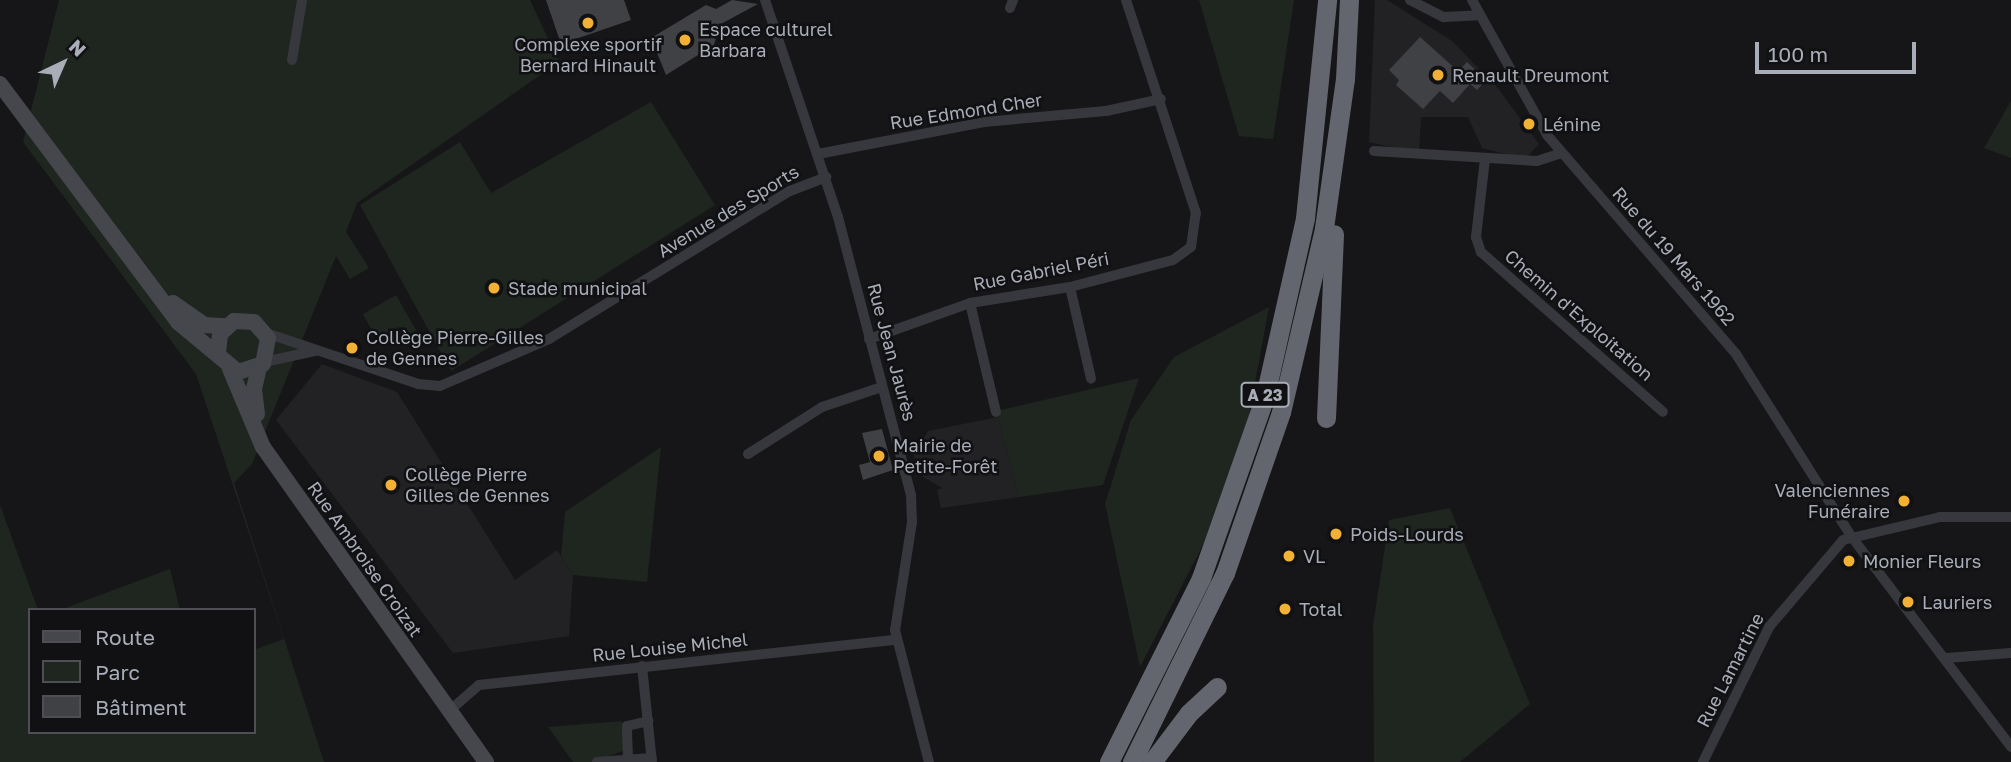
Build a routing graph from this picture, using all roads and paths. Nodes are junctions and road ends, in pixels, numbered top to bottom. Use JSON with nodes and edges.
{"nodes":[{"id":1,"x":302,"y":0,"type":"edge"},
{"id":2,"x":765,"y":0,"type":"edge"},
{"id":3,"x":1126,"y":0,"type":"edge"},
{"id":4,"x":1327,"y":0,"type":"edge"},
{"id":5,"x":1349,"y":0,"type":"edge"},
{"id":6,"x":1410,"y":0,"type":"edge"},
{"id":7,"x":1472,"y":0,"type":"edge"},
{"id":8,"x":1479,"y":15,"type":"junction"},
{"id":9,"x":292,"y":60,"type":"dead end"},
{"id":10,"x":0,"y":84,"type":"edge"},
{"id":11,"x":1161,"y":99,"type":"junction"},
{"id":12,"x":1374,"y":151,"type":"dead end"},
{"id":13,"x":1561,"y":153,"type":"junction"},
{"id":14,"x":818,"y":154,"type":"junction"},
{"id":15,"x":1335,"y":155,"type":"junction"},
{"id":16,"x":1485,"y":159,"type":"junction"},
{"id":17,"x":826,"y":177,"type":"junction"},
{"id":18,"x":152,"y":283,"type":"junction"},
{"id":19,"x":1070,"y":287,"type":"junction"},
{"id":20,"x":970,"y":303,"type":"junction"},
{"id":21,"x":226,"y":326,"type":"junction"},
{"id":22,"x":266,"y":333,"type":"junction"},
{"id":23,"x":869,"y":339,"type":"junction"},
{"id":24,"x":325,"y":351,"type":"junction"},
{"id":25,"x":218,"y":353,"type":"junction"},
{"id":26,"x":261,"y":364,"type":"junction"},
{"id":27,"x":230,"y":369,"type":"junction"},
{"id":28,"x":1091,"y":379,"type":"dead end"},
{"id":29,"x":882,"y":387,"type":"junction"},
{"id":30,"x":996,"y":412,"type":"dead end"},
{"id":31,"x":1663,"y":412,"type":"dead end"},
{"id":32,"x":1326,"y":418,"type":"dead end"},
{"id":33,"x":748,"y":454,"type":"dead end"},
{"id":34,"x":2011,"y":517,"type":"edge"},
{"id":35,"x":1868,"y":532,"type":"junction"},
{"id":36,"x":1851,"y":536,"type":"junction"},
{"id":37,"x":1872,"y":564,"type":"junction"},
{"id":38,"x":896,"y":640,"type":"junction"},
{"id":39,"x":2011,"y":653,"type":"edge"},
{"id":40,"x":1947,"y":658,"type":"junction"},
{"id":41,"x":642,"y":666,"type":"junction"},
{"id":42,"x":1217,"y":687,"type":"dead end"},
{"id":43,"x":456,"y":705,"type":"junction"},
{"id":44,"x":648,"y":721,"type":"junction"},
{"id":45,"x":2011,"y":747,"type":"edge"},
{"id":46,"x":484,"y":760,"type":"edge"},
{"id":47,"x":628,"y":760,"type":"junction"},
{"id":48,"x":652,"y":760,"type":"edge"},
{"id":49,"x":597,"y":762,"type":"edge"},
{"id":50,"x":929,"y":762,"type":"edge"},
{"id":51,"x":1109,"y":762,"type":"edge"},
{"id":52,"x":1132,"y":762,"type":"edge"},
{"id":53,"x":1152,"y":762,"type":"edge"},
{"id":54,"x":1703,"y":762,"type":"edge"}],
"edges":[{"from":1,"to":9,"type":"street"},
{"from":2,"to":14,"type":"street","name":"Rue Jean Jaurès"},
{"from":3,"to":11,"type":"street","name":"Rue Gabriel Péri"},
{"from":4,"to":51,"type":"highway","number":"A 23"},
{"from":5,"to":15,"type":"highway","number":"A 23"},
{"from":6,"to":8,"type":"street"},
{"from":7,"to":8,"type":"street","name":"Rue du 19 Mars 1962"},
{"from":8,"to":13,"type":"street","name":"Rue du 19 Mars 1962"},
{"from":10,"to":18,"type":"main road"},
{"from":11,"to":14,"type":"street","name":"Rue Edmond Cher"},
{"from":11,"to":19,"type":"street","name":"Rue Gabriel Péri"},
{"from":12,"to":16,"type":"street"},
{"from":13,"to":16,"type":"street"},
{"from":13,"to":36,"type":"street","name":"Rue du 19 Mars 1962"},
{"from":14,"to":17,"type":"street","name":"Rue Jean Jaurès"},
{"from":15,"to":32,"type":"highway"},
{"from":15,"to":52,"type":"highway","number":"A 23"},
{"from":16,"to":31,"type":"street","name":"Chemin d'Exploitation"},
{"from":17,"to":23,"type":"street","name":"Rue Jean Jaurès"},
{"from":17,"to":24,"type":"street","name":"Avenue des Sports"},
{"from":18,"to":21,"type":"main road"},
{"from":18,"to":25,"type":"main road"},
{"from":19,"to":20,"type":"street","name":"Rue Gabriel Péri"},
{"from":19,"to":28,"type":"street"},
{"from":20,"to":23,"type":"street","name":"Rue Gabriel Péri"},
{"from":20,"to":30,"type":"street"},
{"from":21,"to":22,"type":"main road"},
{"from":21,"to":25,"type":"main road"},
{"from":22,"to":24,"type":"street","name":"Avenue des Sports"},
{"from":22,"to":26,"type":"main road"},
{"from":23,"to":29,"type":"street","name":"Rue Jean Jaurès"},
{"from":24,"to":26,"type":"street"},
{"from":25,"to":27,"type":"main road"},
{"from":26,"to":27,"type":"main road"},
{"from":26,"to":43,"type":"main road","name":"Rue Ambroise Croizat"},
{"from":27,"to":46,"type":"main road","name":"Rue Ambroise Croizat"},
{"from":29,"to":33,"type":"street"},
{"from":29,"to":38,"type":"street","name":"Rue Jean Jaurès"},
{"from":34,"to":35,"type":"street"},
{"from":35,"to":36,"type":"street"},
{"from":35,"to":37,"type":"street"},
{"from":36,"to":37,"type":"street","name":"Rue du 19 Mars 1962"},
{"from":36,"to":54,"type":"street","name":"Rue Lamartine"},
{"from":37,"to":40,"type":"street","name":"Rue du 19 Mars 1962"},
{"from":38,"to":41,"type":"street","name":"Rue Louise Michel"},
{"from":38,"to":50,"type":"street","name":"Rue Jean Jaurès"},
{"from":39,"to":40,"type":"street"},
{"from":40,"to":45,"type":"street","name":"Rue du 19 Mars 1962"},
{"from":41,"to":43,"type":"street","name":"Rue Louise Michel"},
{"from":41,"to":44,"type":"street"},
{"from":42,"to":53,"type":"highway"},
{"from":43,"to":46,"type":"main road","name":"Rue Ambroise Croizat"},
{"from":44,"to":47,"type":"street"},
{"from":44,"to":48,"type":"street"},
{"from":47,"to":48,"type":"street"},
{"from":47,"to":49,"type":"street"}]}
